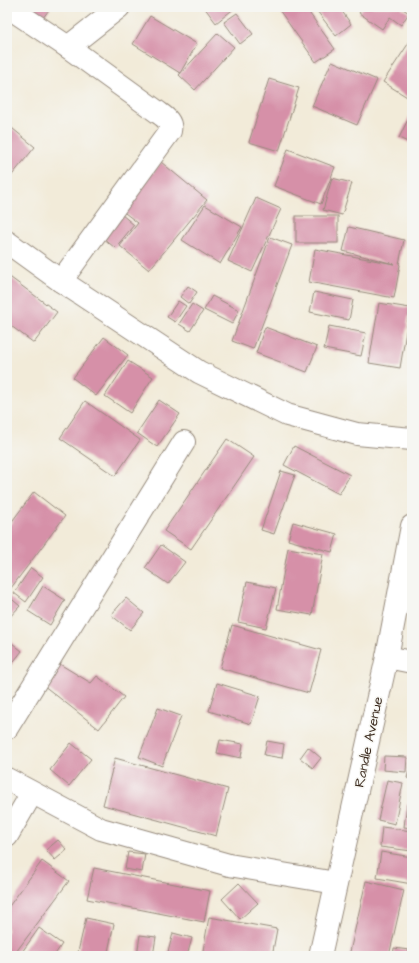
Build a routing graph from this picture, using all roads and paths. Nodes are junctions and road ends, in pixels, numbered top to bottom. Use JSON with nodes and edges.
{"nodes":[{"id":1,"x":8,"y":7,"type":"edge"},
{"id":2,"x":119,"y":7,"type":"edge"},
{"id":3,"x":68,"y":47,"type":"junction"},
{"id":4,"x":7,"y":242,"type":"edge"},
{"id":5,"x":61,"y":281,"type":"junction"},
{"id":6,"x":412,"y":439,"type":"edge"},
{"id":7,"x":184,"y":442,"type":"dead end"},
{"id":8,"x":412,"y":526,"type":"edge"},
{"id":9,"x":387,"y":657,"type":"junction"},
{"id":10,"x":412,"y":662,"type":"edge"},
{"id":11,"x":7,"y":728,"type":"edge"},
{"id":12,"x":7,"y":779,"type":"edge"},
{"id":13,"x":32,"y":793,"type":"junction"},
{"id":14,"x":7,"y":836,"type":"edge"},
{"id":15,"x":336,"y":883,"type":"junction"},
{"id":16,"x":320,"y":956,"type":"edge"}],
"edges":[{"from":1,"to":3,"type":"street"},
{"from":2,"to":3,"type":"street"},
{"from":3,"to":5,"type":"street"},
{"from":4,"to":5,"type":"street"},
{"from":5,"to":6,"type":"street"},
{"from":7,"to":11,"type":"street"},
{"from":8,"to":9,"type":"street","name":"Randle Avenue"},
{"from":9,"to":10,"type":"street"},
{"from":9,"to":15,"type":"street","name":"Randle Avenue"},
{"from":12,"to":13,"type":"street"},
{"from":13,"to":14,"type":"street"},
{"from":13,"to":15,"type":"street"},
{"from":15,"to":16,"type":"street","name":"Randle Avenue"}]}
